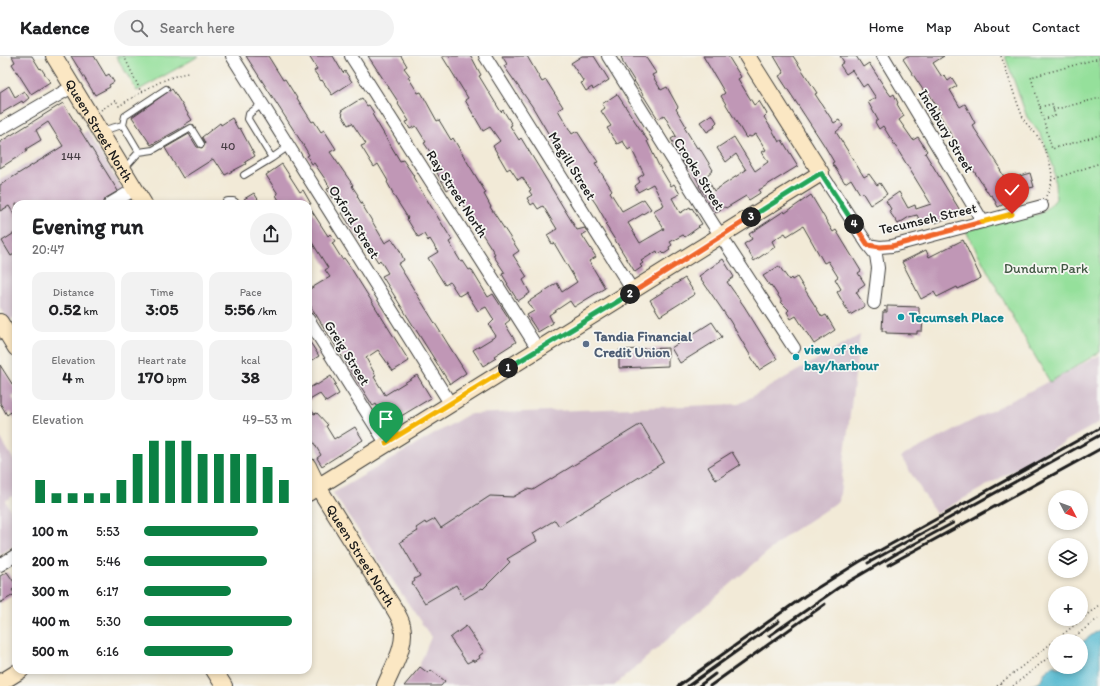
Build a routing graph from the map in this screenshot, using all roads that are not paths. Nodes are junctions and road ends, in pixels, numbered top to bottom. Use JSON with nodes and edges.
{"nodes":[{"id":1,"x":54,"y":56,"type":"edge"},
{"id":2,"x":232,"y":56,"type":"edge"},
{"id":3,"x":351,"y":56,"type":"edge"},
{"id":4,"x":486,"y":56,"type":"edge"},
{"id":5,"x":608,"y":56,"type":"edge"},
{"id":6,"x":747,"y":56,"type":"edge"},
{"id":7,"x":883,"y":56,"type":"edge"},
{"id":8,"x":72,"y":87,"type":"junction"},
{"id":9,"x":166,"y":89,"type":"dead end"},
{"id":10,"x":262,"y":104,"type":"junction"},
{"id":11,"x":123,"y":125,"type":"junction"},
{"id":12,"x":0,"y":129,"type":"edge"},
{"id":13,"x":99,"y":131,"type":"junction"},
{"id":14,"x":201,"y":144,"type":"dead end"},
{"id":15,"x":289,"y":146,"type":"junction"},
{"id":16,"x":139,"y":152,"type":"junction"},
{"id":17,"x":272,"y":158,"type":"junction"},
{"id":18,"x":123,"y":170,"type":"junction"},
{"id":19,"x":821,"y":173,"type":"junction"},
{"id":20,"x":244,"y":175,"type":"dead end"},
{"id":21,"x":135,"y":189,"type":"junction"},
{"id":22,"x":117,"y":200,"type":"edge"},
{"id":23,"x":142,"y":200,"type":"edge"},
{"id":24,"x":1042,"y":202,"type":"road end"},
{"id":25,"x":983,"y":222,"type":"junction"},
{"id":26,"x":721,"y":236,"type":"junction"},
{"id":27,"x":868,"y":245,"type":"junction"},
{"id":28,"x":633,"y":291,"type":"junction"},
{"id":29,"x":874,"y":303,"type":"dead end"},
{"id":30,"x":0,"y":322,"type":"edge"},
{"id":31,"x":312,"y":325,"type":"edge"},
{"id":32,"x":12,"y":342,"type":"edge"},
{"id":33,"x":794,"y":348,"type":"dead end"},
{"id":34,"x":538,"y":349,"type":"junction"},
{"id":35,"x":450,"y":403,"type":"junction"},
{"id":36,"x":386,"y":443,"type":"junction"},
{"id":37,"x":313,"y":490,"type":"edge"},
{"id":38,"x":12,"y":558,"type":"edge"},
{"id":39,"x":0,"y":565,"type":"edge"},
{"id":40,"x":15,"y":674,"type":"edge"},
{"id":41,"x":216,"y":674,"type":"edge"},
{"id":42,"x":0,"y":683,"type":"edge"},
{"id":43,"x":224,"y":686,"type":"edge"},
{"id":44,"x":385,"y":686,"type":"edge"}],
"edges":[{"from":1,"to":8,"type":"street","name":"Queen Street North"},
{"from":2,"to":10,"type":"street","name":"Oxford Street"},
{"from":3,"to":34,"type":"street","name":"Ray Street North"},
{"from":4,"to":28,"type":"street","name":"Magill Street"},
{"from":5,"to":26,"type":"street","name":"Crooks Street"},
{"from":6,"to":19,"type":"street"},
{"from":7,"to":25,"type":"street","name":"Inchbury Street"},
{"from":8,"to":12,"type":"street"},
{"from":8,"to":13,"type":"street","name":"Queen Street North"},
{"from":9,"to":11,"type":"lane"},
{"from":10,"to":15,"type":"street","name":"Oxford Street"},
{"from":10,"to":17,"type":"lane"},
{"from":11,"to":13,"type":"lane"},
{"from":11,"to":16,"type":"lane"},
{"from":13,"to":18,"type":"street","name":"Queen Street North"},
{"from":14,"to":16,"type":"lane"},
{"from":15,"to":17,"type":"lane"},
{"from":15,"to":35,"type":"street","name":"Oxford Street"},
{"from":16,"to":18,"type":"lane"},
{"from":17,"to":20,"type":"lane"},
{"from":18,"to":21,"type":"street","name":"Queen Street North"},
{"from":19,"to":26,"type":"street"},
{"from":19,"to":27,"type":"street"},
{"from":21,"to":22,"type":"street"},
{"from":21,"to":23,"type":"street","name":"Queen Street North"},
{"from":24,"to":25,"type":"street","name":"Tecumseh Street"},
{"from":25,"to":27,"type":"street","name":"Tecumseh Street"},
{"from":26,"to":28,"type":"street"},
{"from":26,"to":33,"type":"street","name":"Crooks Street"},
{"from":27,"to":29,"type":"street"},
{"from":28,"to":34,"type":"street"},
{"from":30,"to":32,"type":"street"},
{"from":31,"to":36,"type":"street","name":"Greig Street"},
{"from":34,"to":35,"type":"street"},
{"from":35,"to":36,"type":"street"},
{"from":36,"to":37,"type":"street"},
{"from":37,"to":44,"type":"street","name":"Queen Street North"},
{"from":38,"to":39,"type":"street"},
{"from":40,"to":42,"type":"street"},
{"from":41,"to":43,"type":"street"}]}
